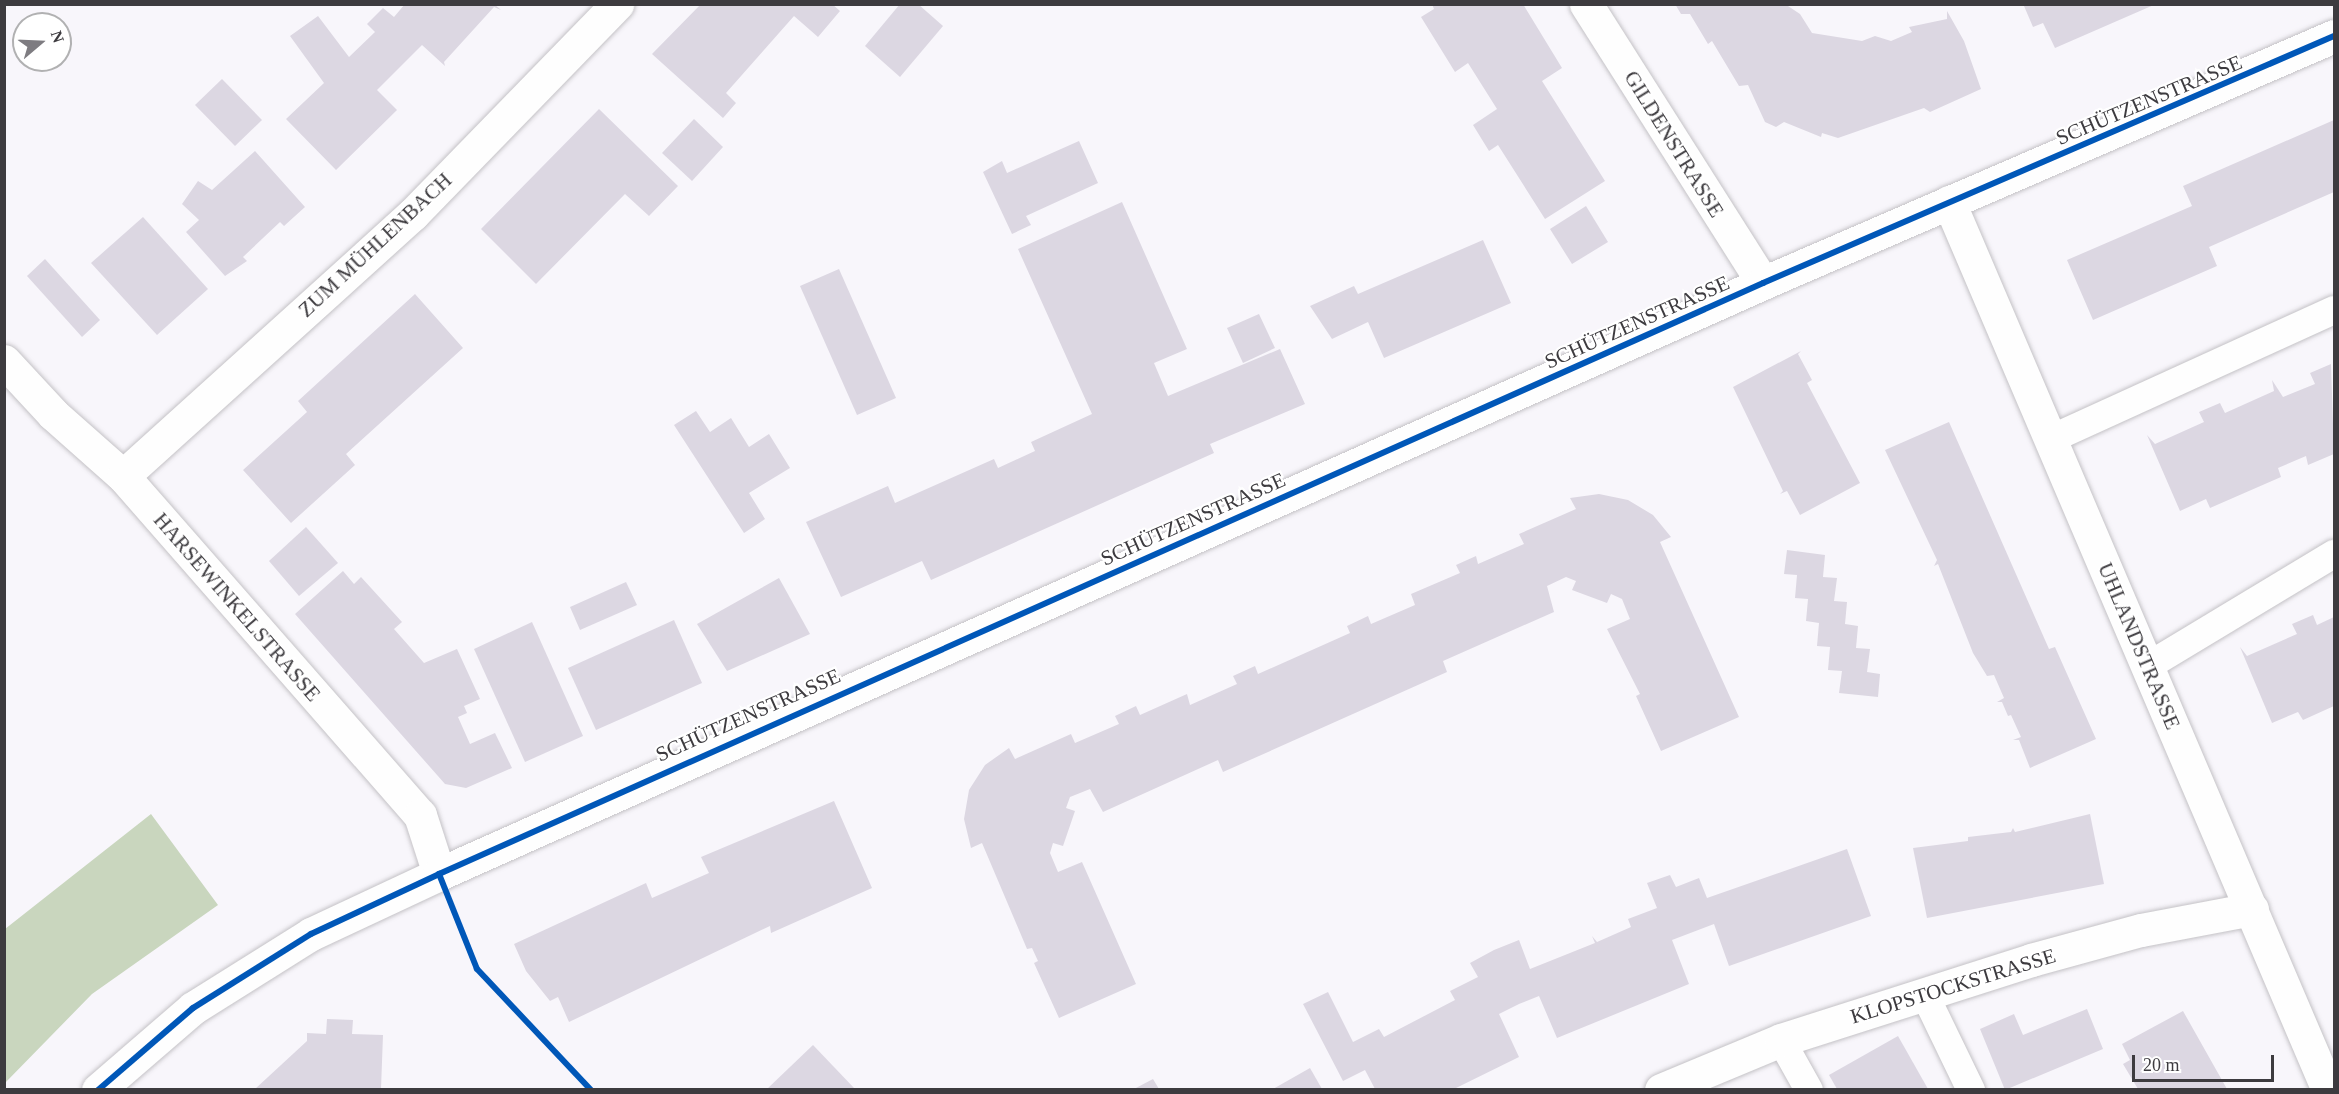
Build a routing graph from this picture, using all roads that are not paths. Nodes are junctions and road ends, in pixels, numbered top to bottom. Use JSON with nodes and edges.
{"nodes":[{"id":1,"x":617,"y":4,"type":"edge"},
{"id":2,"x":1586,"y":4,"type":"edge"},
{"id":3,"x":2334,"y":36,"type":"edge"},
{"id":4,"x":1949,"y":202,"type":"junction"},
{"id":5,"x":1763,"y":283,"type":"junction"},
{"id":6,"x":2334,"y":310,"type":"edge"},
{"id":7,"x":4,"y":361,"type":"edge"},
{"id":8,"x":2051,"y":439,"type":"junction"},
{"id":9,"x":123,"y":476,"type":"junction"},
{"id":10,"x":2334,"y":554,"type":"edge"},
{"id":11,"x":2148,"y":666,"type":"junction"},
{"id":12,"x":439,"y":874,"type":"junction"},
{"id":13,"x":2252,"y":909,"type":"junction"},
{"id":14,"x":1925,"y":994,"type":"junction"},
{"id":15,"x":1781,"y":1040,"type":"junction"},
{"id":16,"x":98,"y":1089,"type":"edge"},
{"id":17,"x":1661,"y":1089,"type":"edge"},
{"id":18,"x":1809,"y":1089,"type":"edge"},
{"id":19,"x":1971,"y":1089,"type":"edge"},
{"id":20,"x":2328,"y":1089,"type":"edge"}],
"edges":[{"from":1,"to":9,"type":"street","name":"ZUM MÜHLENBACH"},
{"from":2,"to":5,"type":"street","name":"GILDENSTRASSE"},
{"from":3,"to":4,"type":"street","name":"SCHÜTZENSTRASSE"},
{"from":4,"to":5,"type":"street","name":"SCHÜTZENSTRASSE"},
{"from":4,"to":8,"type":"street","name":"UHLANDSTRASSE"},
{"from":5,"to":12,"type":"street","name":"SCHÜTZENSTRASSE"},
{"from":6,"to":8,"type":"lane"},
{"from":7,"to":9,"type":"street","name":"HARSEWINKELSTRASSE"},
{"from":8,"to":11,"type":"street","name":"UHLANDSTRASSE"},
{"from":9,"to":12,"type":"street","name":"HARSEWINKELSTRASSE"},
{"from":10,"to":11,"type":"lane"},
{"from":11,"to":13,"type":"street","name":"UHLANDSTRASSE"},
{"from":12,"to":16,"type":"street","name":"SCHÜTZENSTRASSE"},
{"from":13,"to":14,"type":"street","name":"KLOPSTOCKSTRASSE"},
{"from":13,"to":20,"type":"street","name":"UHLANDSTRASSE"},
{"from":14,"to":15,"type":"street","name":"KLOPSTOCKSTRASSE"},
{"from":14,"to":19,"type":"lane"},
{"from":15,"to":17,"type":"street","name":"KLOPSTOCKSTRASSE"},
{"from":15,"to":18,"type":"lane"}]}
